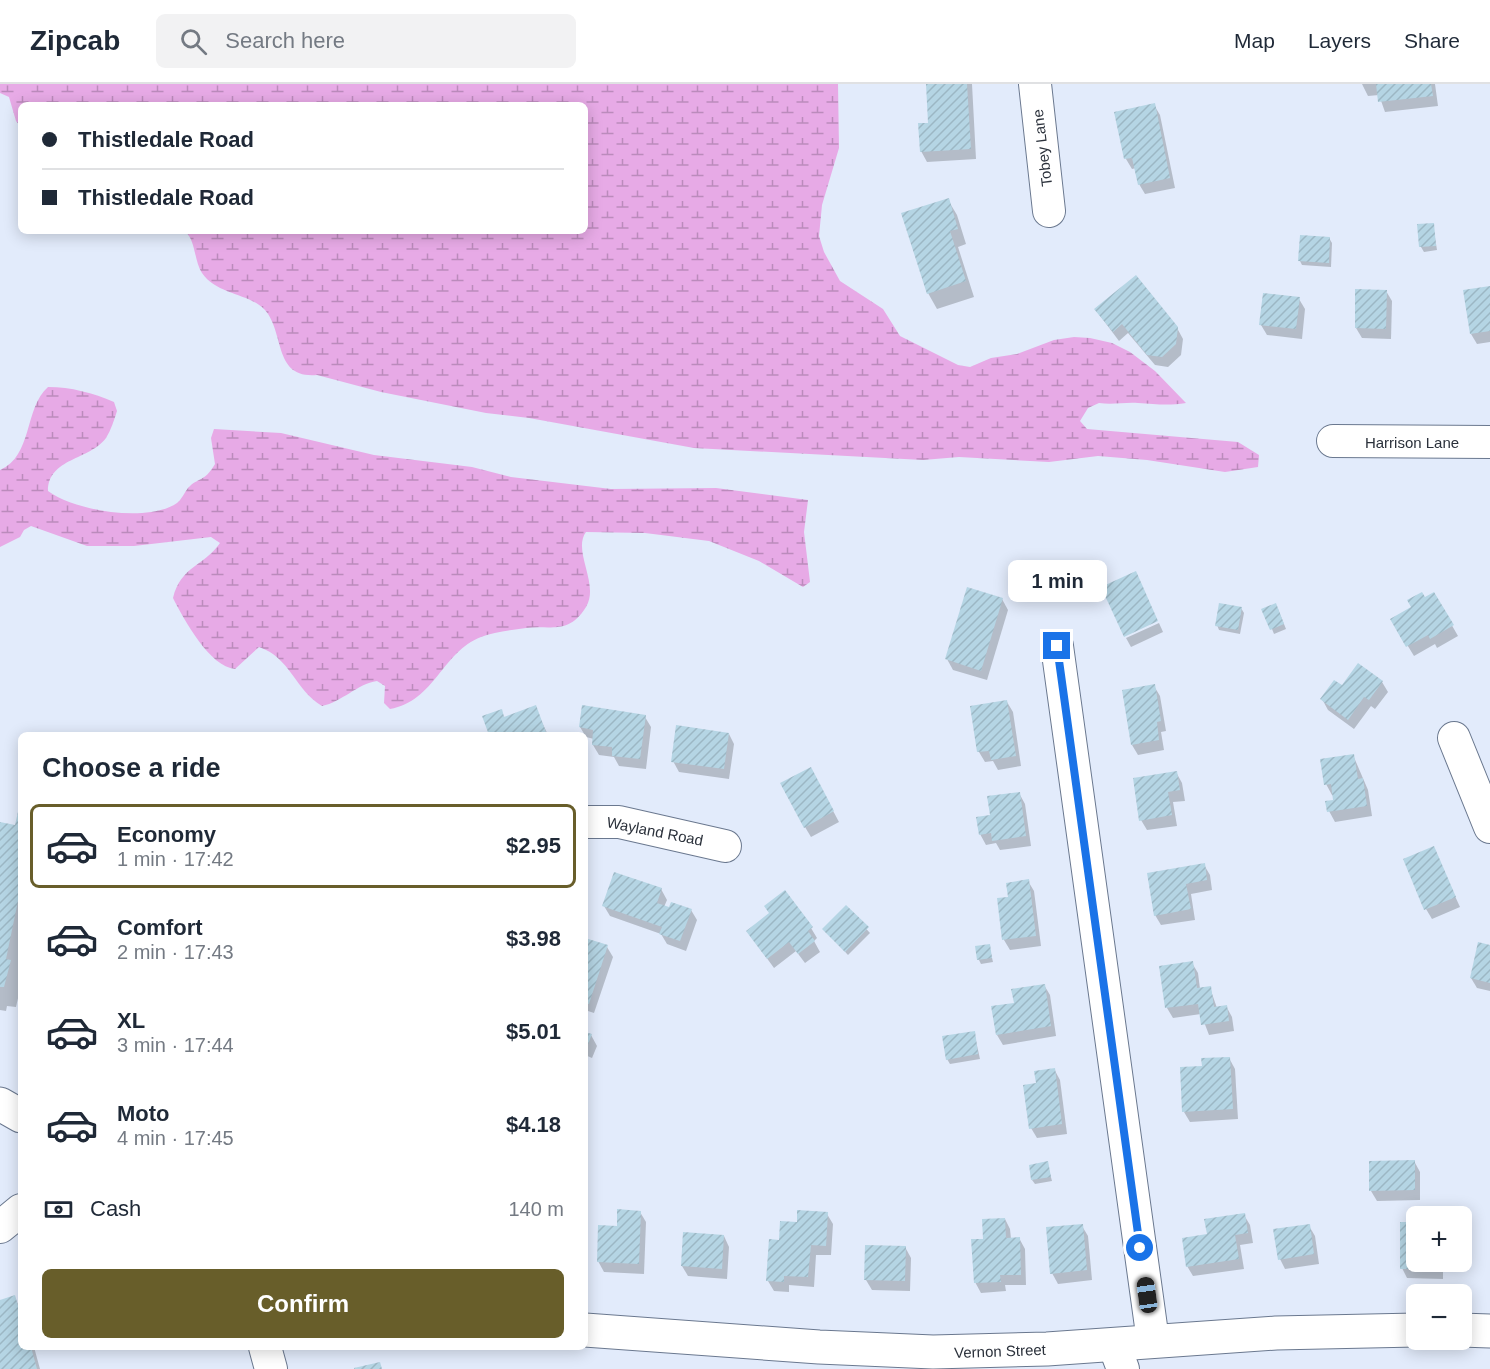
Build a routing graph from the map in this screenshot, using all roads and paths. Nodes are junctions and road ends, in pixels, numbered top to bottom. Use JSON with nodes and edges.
{"nodes":[{"id":1,"x":1035,"y":84,"type":"edge"},
{"id":2,"x":1050,"y":212,"type":"dead end"},
{"id":3,"x":1333,"y":441,"type":"dead end"},
{"id":4,"x":1490,"y":442,"type":"edge"},
{"id":5,"x":1057,"y":646,"type":"dead end"},
{"id":6,"x":1454,"y":738,"type":"dead end"},
{"id":7,"x":588,"y":822,"type":"edge"},
{"id":8,"x":1490,"y":827,"type":"edge"},
{"id":9,"x":725,"y":846,"type":"dead end"},
{"id":10,"x":0,"y":1104,"type":"edge"},
{"id":11,"x":18,"y":1114,"type":"edge"},
{"id":12,"x":18,"y":1212,"type":"edge"},
{"id":13,"x":0,"y":1227,"type":"edge"},
{"id":14,"x":588,"y":1330,"type":"edge"},
{"id":15,"x":1406,"y":1330,"type":"edge"},
{"id":16,"x":1472,"y":1330,"type":"edge"},
{"id":17,"x":1490,"y":1331,"type":"edge"},
{"id":18,"x":1153,"y":1341,"type":"junction"},
{"id":19,"x":266,"y":1350,"type":"edge"},
{"id":20,"x":1118,"y":1357,"type":"edge"},
{"id":21,"x":271,"y":1369,"type":"edge"}],
"edges":[{"from":1,"to":2,"type":"street","name":"Tobey Lane"},
{"from":3,"to":4,"type":"street","name":"Harrison Lane"},
{"from":5,"to":18,"type":"street"},
{"from":6,"to":8,"type":"street"},
{"from":7,"to":9,"type":"street","name":"Wayland Road"},
{"from":10,"to":11,"type":"main road"},
{"from":12,"to":13,"type":"street"},
{"from":14,"to":20,"type":"main road","name":"Vernon Street"},
{"from":15,"to":18,"type":"main road","name":"Vernon Street"},
{"from":16,"to":17,"type":"main road"},
{"from":18,"to":20,"type":"main road","name":"Vernon Street"},
{"from":19,"to":21,"type":"street"}]}
